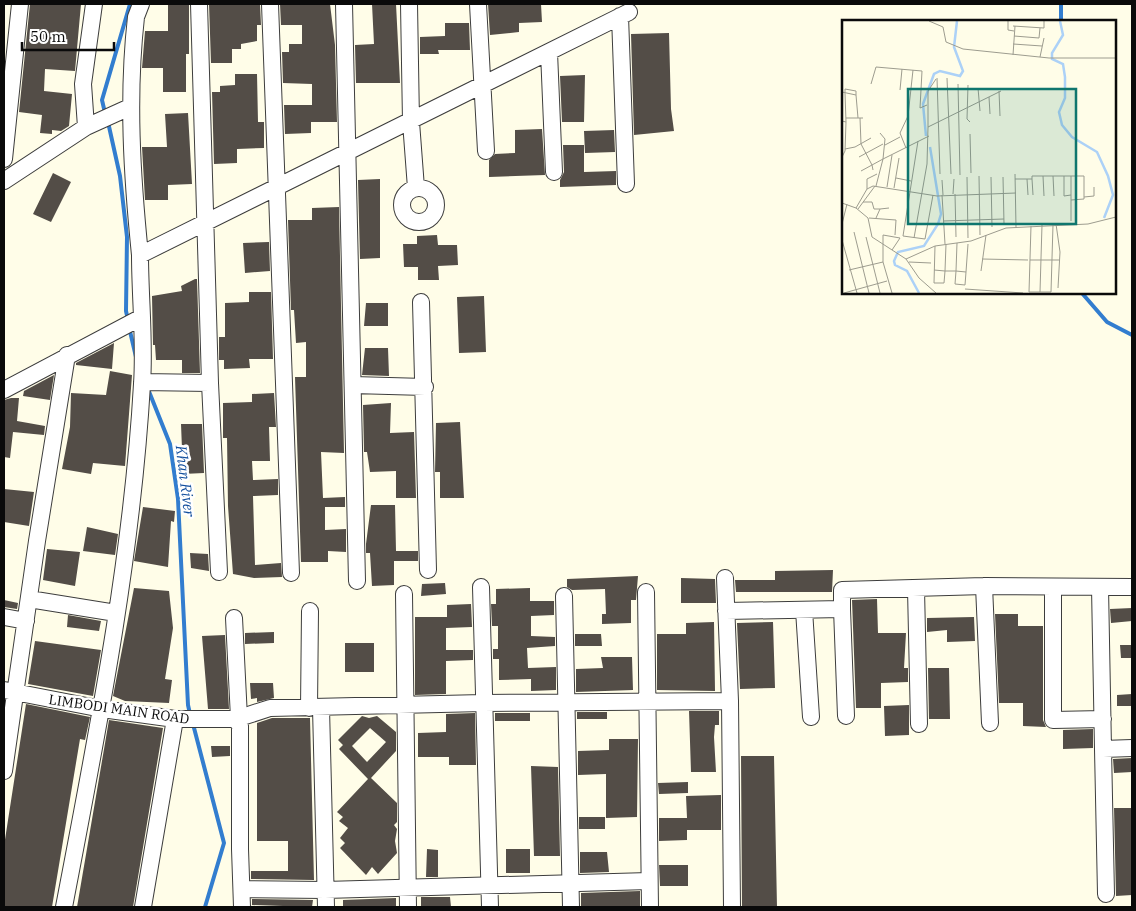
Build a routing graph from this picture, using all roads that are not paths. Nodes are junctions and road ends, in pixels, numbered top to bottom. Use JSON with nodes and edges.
{"nodes":[{"id":1,"x":20,"y":4,"type":"edge"},
{"id":2,"x":94,"y":4,"type":"edge"},
{"id":3,"x":141,"y":4,"type":"edge"},
{"id":4,"x":199,"y":4,"type":"edge"},
{"id":5,"x":270,"y":4,"type":"edge"},
{"id":6,"x":344,"y":4,"type":"edge"},
{"id":7,"x":409,"y":4,"type":"edge"},
{"id":8,"x":478,"y":4,"type":"edge"},
{"id":9,"x":549,"y":52,"type":"junction"},
{"id":10,"x":482,"y":86,"type":"junction"},
{"id":11,"x":130,"y":107,"type":"junction"},
{"id":12,"x":100,"y":120,"type":"junction"},
{"id":13,"x":411,"y":122,"type":"junction"},
{"id":14,"x":486,"y":151,"type":"dead end"},
{"id":15,"x":345,"y":153,"type":"junction"},
{"id":16,"x":4,"y":159,"type":"edge"},
{"id":17,"x":554,"y":172,"type":"dead end"},
{"id":18,"x":4,"y":180,"type":"edge"},
{"id":19,"x":626,"y":184,"type":"dead end"},
{"id":20,"x":277,"y":188,"type":"junction"},
{"id":21,"x":416,"y":188,"type":"dead end"},
{"id":22,"x":206,"y":222,"type":"junction"},
{"id":23,"x":140,"y":255,"type":"junction"},
{"id":24,"x":421,"y":302,"type":"dead end"},
{"id":25,"x":142,"y":317,"type":"junction"},
{"id":26,"x":67,"y":355,"type":"junction"},
{"id":27,"x":142,"y":382,"type":"junction"},
{"id":28,"x":210,"y":383,"type":"junction"},
{"id":29,"x":353,"y":385,"type":"junction"},
{"id":30,"x":425,"y":386,"type":"junction"},
{"id":31,"x":4,"y":390,"type":"edge"},
{"id":32,"x":428,"y":570,"type":"dead end"},
{"id":33,"x":219,"y":572,"type":"dead end"},
{"id":34,"x":291,"y":574,"type":"dead end"},
{"id":35,"x":724,"y":578,"type":"dead end"},
{"id":36,"x":357,"y":581,"type":"dead end"},
{"id":37,"x":984,"y":586,"type":"junction"},
{"id":38,"x":481,"y":587,"type":"dead end"},
{"id":39,"x":1100,"y":587,"type":"junction"},
{"id":40,"x":1132,"y":587,"type":"edge"},
{"id":41,"x":1053,"y":588,"type":"junction"},
{"id":42,"x":916,"y":589,"type":"junction"},
{"id":43,"x":646,"y":592,"type":"dead end"},
{"id":44,"x":404,"y":594,"type":"dead end"},
{"id":45,"x":564,"y":596,"type":"dead end"},
{"id":46,"x":29,"y":600,"type":"junction"},
{"id":47,"x":726,"y":610,"type":"junction"},
{"id":48,"x":804,"y":610,"type":"junction"},
{"id":49,"x":842,"y":610,"type":"junction"},
{"id":50,"x":310,"y":611,"type":"dead end"},
{"id":51,"x":116,"y":613,"type":"junction"},
{"id":52,"x":4,"y":617,"type":"edge"},
{"id":53,"x":234,"y":618,"type":"dead end"},
{"id":54,"x":26,"y":620,"type":"junction"},
{"id":55,"x":10,"y":691,"type":"edge"},
{"id":56,"x":730,"y":701,"type":"junction"},
{"id":57,"x":567,"y":702,"type":"junction"},
{"id":58,"x":648,"y":702,"type":"junction"},
{"id":59,"x":483,"y":703,"type":"junction"},
{"id":60,"x":405,"y":705,"type":"junction"},
{"id":61,"x":102,"y":708,"type":"junction"},
{"id":62,"x":315,"y":708,"type":"junction"},
{"id":63,"x":846,"y":716,"type":"dead end"},
{"id":64,"x":811,"y":717,"type":"dead end"},
{"id":65,"x":237,"y":718,"type":"junction"},
{"id":66,"x":177,"y":719,"type":"junction"},
{"id":67,"x":1103,"y":719,"type":"junction"},
{"id":68,"x":990,"y":723,"type":"dead end"},
{"id":69,"x":919,"y":724,"type":"dead end"},
{"id":70,"x":1132,"y":748,"type":"edge"},
{"id":71,"x":1103,"y":749,"type":"junction"},
{"id":72,"x":4,"y":771,"type":"edge"},
{"id":73,"x":649,"y":881,"type":"junction"},
{"id":74,"x":571,"y":884,"type":"junction"},
{"id":75,"x":489,"y":886,"type":"junction"},
{"id":76,"x":408,"y":888,"type":"junction"},
{"id":77,"x":242,"y":889,"type":"junction"},
{"id":78,"x":325,"y":890,"type":"junction"},
{"id":79,"x":1106,"y":894,"type":"dead end"},
{"id":80,"x":64,"y":907,"type":"edge"},
{"id":81,"x":143,"y":907,"type":"edge"},
{"id":82,"x":242,"y":907,"type":"edge"},
{"id":83,"x":326,"y":907,"type":"edge"},
{"id":84,"x":408,"y":907,"type":"edge"},
{"id":85,"x":490,"y":907,"type":"edge"},
{"id":86,"x":571,"y":907,"type":"edge"},
{"id":87,"x":650,"y":907,"type":"edge"},
{"id":88,"x":732,"y":907,"type":"edge"}],
"edges":[{"from":1,"to":16,"type":"street"},
{"from":2,"to":12,"type":"street"},
{"from":3,"to":11,"type":"street"},
{"from":4,"to":22,"type":"street"},
{"from":5,"to":20,"type":"street"},
{"from":6,"to":15,"type":"street"},
{"from":7,"to":13,"type":"street"},
{"from":8,"to":10,"type":"street"},
{"from":9,"to":10,"type":"street"},
{"from":9,"to":17,"type":"street"},
{"from":9,"to":19,"type":"street"},
{"from":10,"to":13,"type":"street"},
{"from":10,"to":14,"type":"street"},
{"from":11,"to":12,"type":"street"},
{"from":11,"to":23,"type":"street"},
{"from":12,"to":18,"type":"street"},
{"from":13,"to":15,"type":"street"},
{"from":13,"to":21,"type":"street"},
{"from":15,"to":20,"type":"street"},
{"from":15,"to":29,"type":"street"},
{"from":20,"to":22,"type":"street"},
{"from":20,"to":34,"type":"street"},
{"from":22,"to":23,"type":"street"},
{"from":22,"to":28,"type":"street"},
{"from":23,"to":25,"type":"street"},
{"from":24,"to":30,"type":"street"},
{"from":25,"to":26,"type":"street"},
{"from":25,"to":27,"type":"street"},
{"from":26,"to":31,"type":"street"},
{"from":26,"to":46,"type":"street"},
{"from":27,"to":28,"type":"street"},
{"from":27,"to":51,"type":"street"},
{"from":28,"to":33,"type":"street"},
{"from":29,"to":30,"type":"street"},
{"from":29,"to":36,"type":"street"},
{"from":30,"to":32,"type":"street"},
{"from":35,"to":47,"type":"street"},
{"from":37,"to":41,"type":"street"},
{"from":37,"to":42,"type":"street"},
{"from":37,"to":68,"type":"street"},
{"from":38,"to":59,"type":"street"},
{"from":39,"to":40,"type":"street"},
{"from":39,"to":41,"type":"street"},
{"from":39,"to":67,"type":"street"},
{"from":41,"to":67,"type":"street"},
{"from":42,"to":49,"type":"street"},
{"from":42,"to":69,"type":"street"},
{"from":43,"to":58,"type":"street"},
{"from":44,"to":60,"type":"street"},
{"from":45,"to":57,"type":"street"},
{"from":46,"to":51,"type":"street"},
{"from":46,"to":54,"type":"street"},
{"from":47,"to":48,"type":"street"},
{"from":47,"to":56,"type":"street"},
{"from":48,"to":49,"type":"street"},
{"from":48,"to":64,"type":"street"},
{"from":49,"to":63,"type":"street"},
{"from":50,"to":62,"type":"street"},
{"from":51,"to":61,"type":"street"},
{"from":52,"to":54,"type":"street"},
{"from":53,"to":65,"type":"street"},
{"from":54,"to":55,"type":"street"},
{"from":55,"to":61,"type":"street","name":"LIMBODI MAIN ROAD"},
{"from":55,"to":72,"type":"street"},
{"from":56,"to":58,"type":"street","name":"LIMBODI MAIN ROAD"},
{"from":56,"to":88,"type":"street"},
{"from":57,"to":58,"type":"street","name":"LIMBODI MAIN ROAD"},
{"from":57,"to":59,"type":"street","name":"LIMBODI MAIN ROAD"},
{"from":57,"to":74,"type":"street"},
{"from":58,"to":73,"type":"street"},
{"from":59,"to":60,"type":"street","name":"LIMBODI MAIN ROAD"},
{"from":59,"to":75,"type":"street"},
{"from":60,"to":62,"type":"street","name":"LIMBODI MAIN ROAD"},
{"from":60,"to":76,"type":"street"},
{"from":61,"to":66,"type":"street","name":"LIMBODI MAIN ROAD"},
{"from":61,"to":80,"type":"street"},
{"from":62,"to":65,"type":"street","name":"LIMBODI MAIN ROAD"},
{"from":62,"to":78,"type":"street"},
{"from":65,"to":66,"type":"street","name":"LIMBODI MAIN ROAD"},
{"from":65,"to":77,"type":"street"},
{"from":66,"to":81,"type":"street"},
{"from":67,"to":71,"type":"street"},
{"from":70,"to":71,"type":"street"},
{"from":71,"to":79,"type":"street"},
{"from":73,"to":74,"type":"street"},
{"from":73,"to":87,"type":"street"},
{"from":74,"to":75,"type":"street"},
{"from":74,"to":86,"type":"street"},
{"from":75,"to":76,"type":"street"},
{"from":75,"to":85,"type":"street"},
{"from":76,"to":78,"type":"street"},
{"from":76,"to":84,"type":"street"},
{"from":77,"to":78,"type":"street"},
{"from":77,"to":82,"type":"street"},
{"from":78,"to":83,"type":"street"}]}
